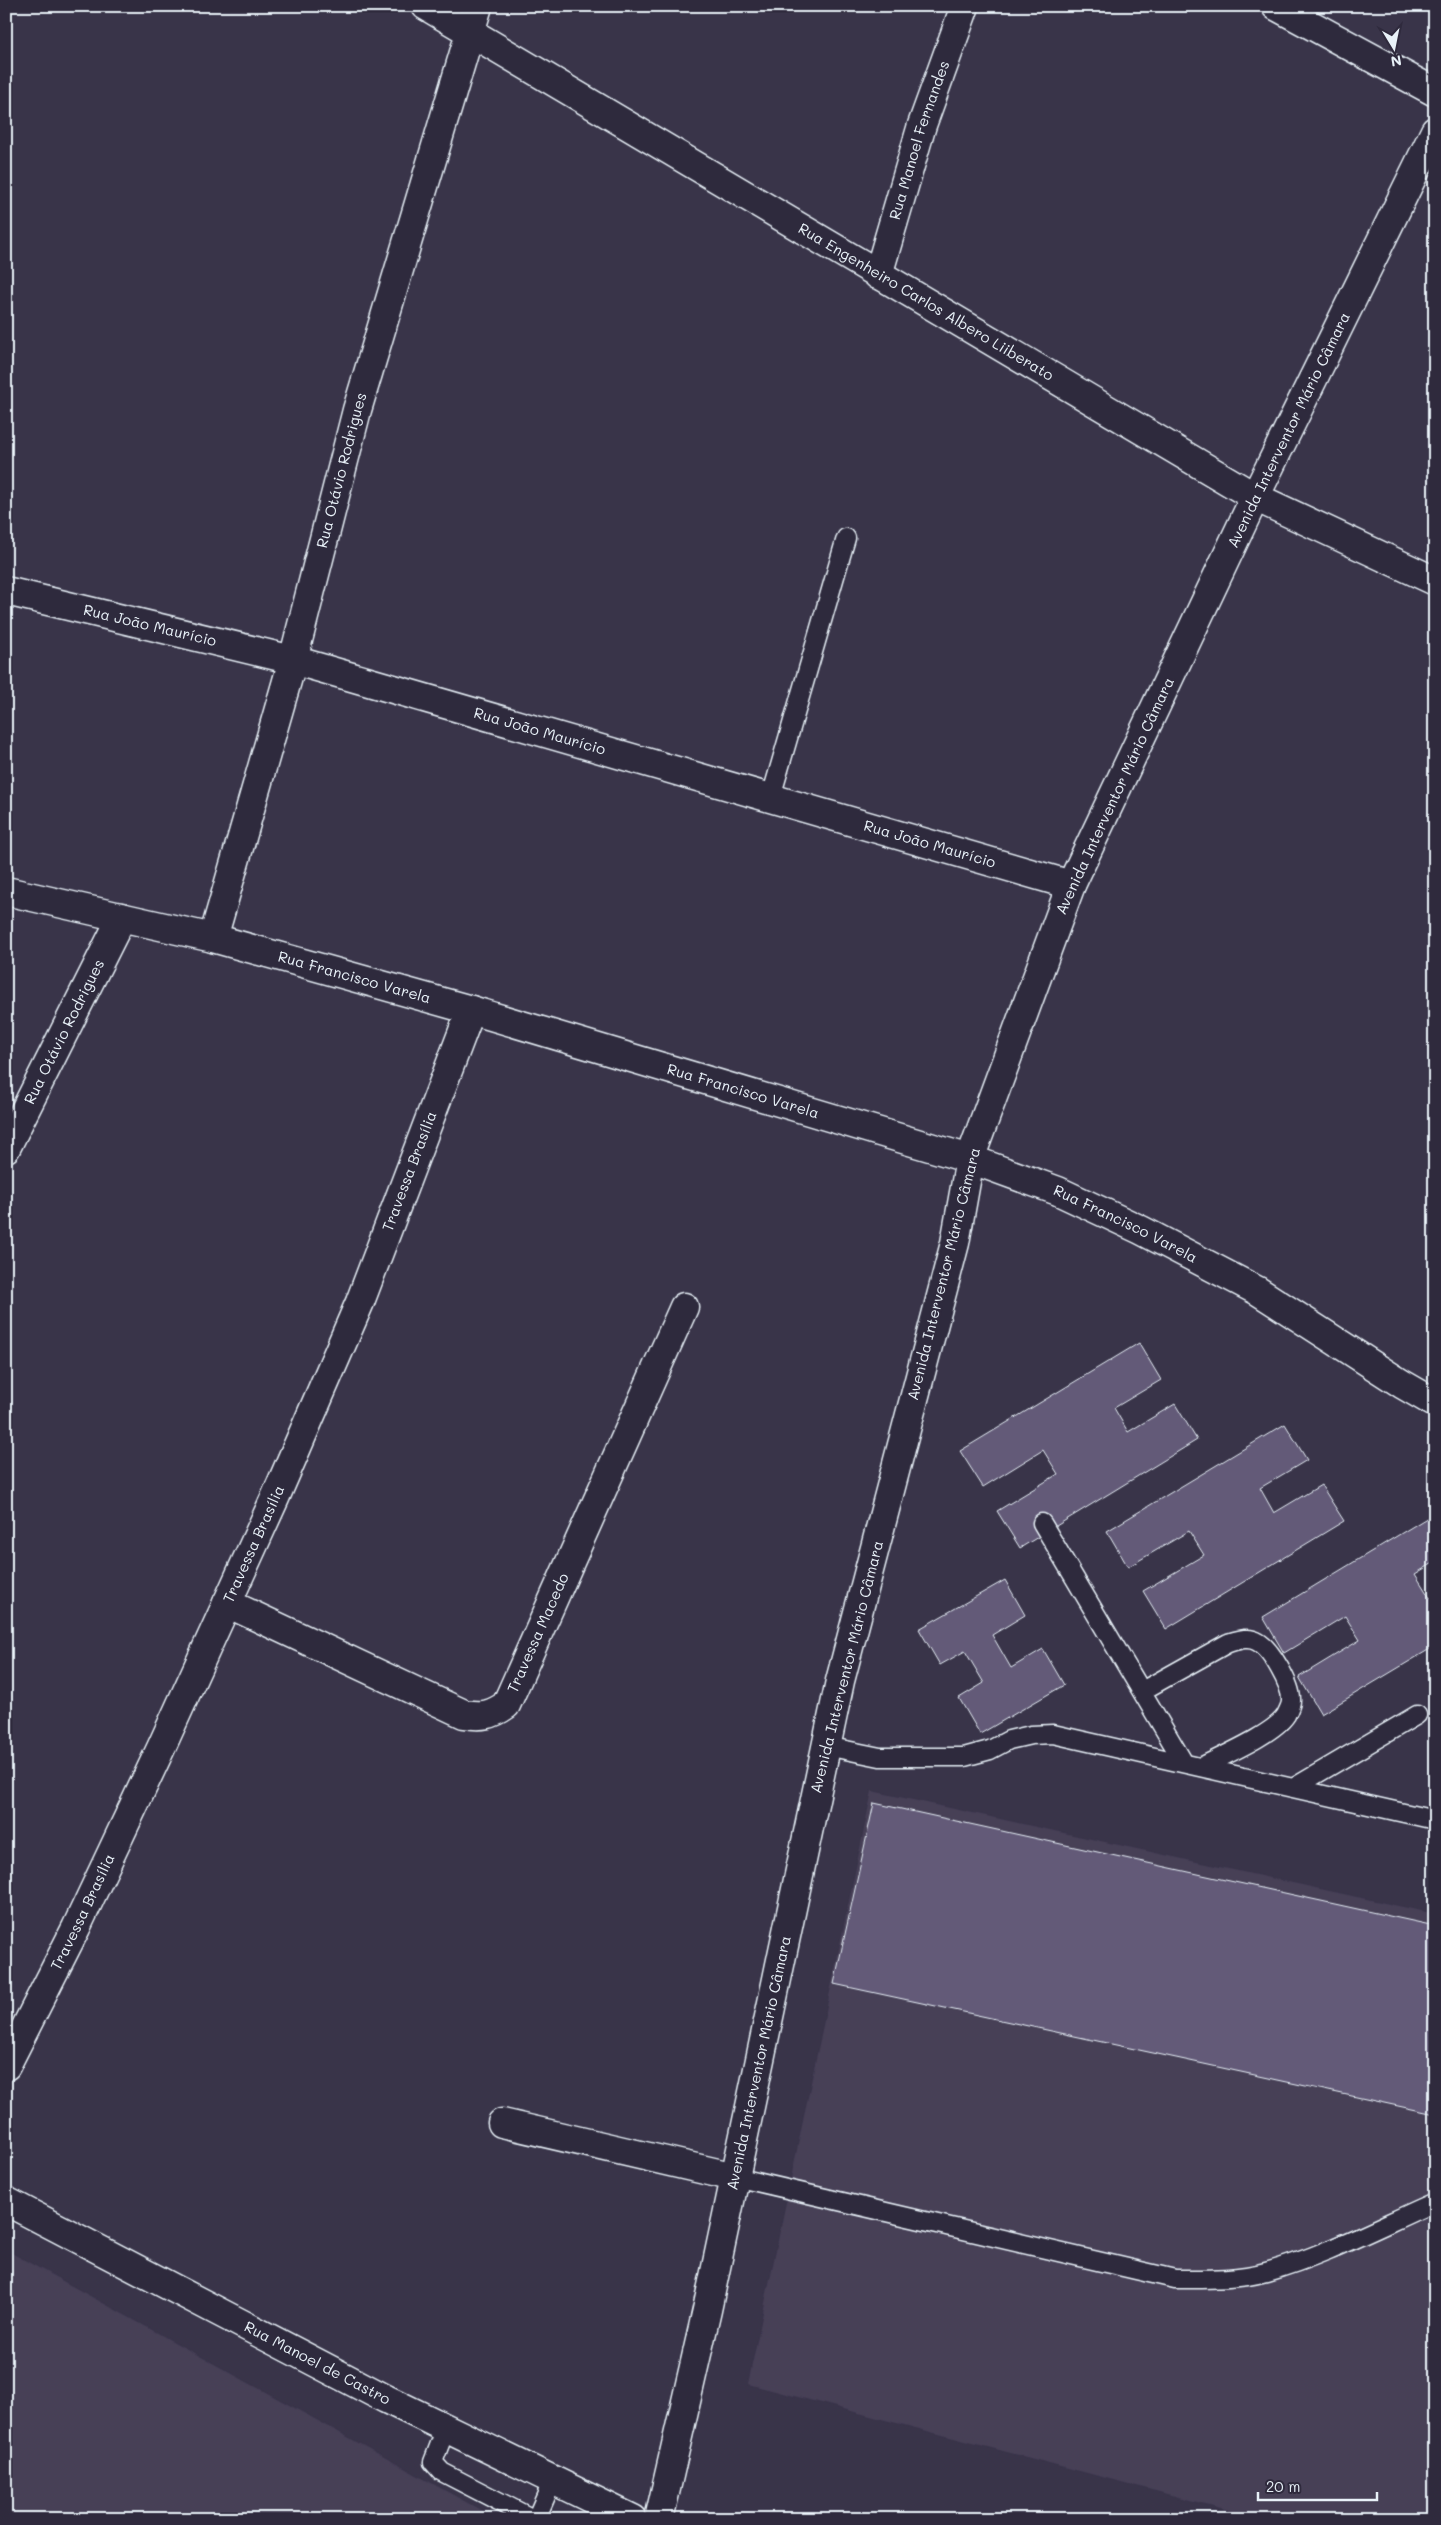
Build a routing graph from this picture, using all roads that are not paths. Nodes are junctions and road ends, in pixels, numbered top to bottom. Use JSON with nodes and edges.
{"nodes":[{"id":1,"x":426,"y":6,"type":"edge"},
{"id":2,"x":965,"y":6,"type":"edge"},
{"id":3,"x":1276,"y":6,"type":"edge"},
{"id":4,"x":473,"y":19,"type":"edge"},
{"id":5,"x":1435,"y":92,"type":"edge"},
{"id":6,"x":1435,"y":132,"type":"edge"},
{"id":7,"x":878,"y":275,"type":"junction"},
{"id":8,"x":1255,"y":497,"type":"junction"},
{"id":9,"x":846,"y":538,"type":"dead end"},
{"id":10,"x":1435,"y":581,"type":"edge"},
{"id":11,"x":6,"y":591,"type":"edge"},
{"id":12,"x":293,"y":660,"type":"junction"},
{"id":13,"x":771,"y":797,"type":"junction"},
{"id":14,"x":1071,"y":885,"type":"junction"},
{"id":15,"x":6,"y":891,"type":"edge"},
{"id":16,"x":122,"y":917,"type":"junction"},
{"id":17,"x":213,"y":938,"type":"junction"},
{"id":18,"x":471,"y":1010,"type":"junction"},
{"id":19,"x":6,"y":1148,"type":"edge"},
{"id":20,"x":970,"y":1160,"type":"junction"},
{"id":21,"x":684,"y":1307,"type":"dead end"},
{"id":22,"x":1435,"y":1402,"type":"edge"},
{"id":23,"x":1042,"y":1523,"type":"dead end"},
{"id":24,"x":227,"y":1604,"type":"junction"},
{"id":25,"x":1142,"y":1692,"type":"junction"},
{"id":26,"x":1417,"y":1715,"type":"dead end"},
{"id":27,"x":826,"y":1746,"type":"junction"},
{"id":28,"x":1193,"y":1765,"type":"junction"},
{"id":29,"x":1294,"y":1788,"type":"junction"},
{"id":30,"x":1435,"y":1820,"type":"edge"},
{"id":31,"x":6,"y":2066,"type":"edge"},
{"id":32,"x":502,"y":2123,"type":"dead end"},
{"id":33,"x":735,"y":2177,"type":"junction"},
{"id":34,"x":6,"y":2201,"type":"edge"},
{"id":35,"x":1435,"y":2202,"type":"edge"},
{"id":36,"x":446,"y":2428,"type":"junction"},
{"id":37,"x":553,"y":2480,"type":"junction"},
{"id":38,"x":534,"y":2519,"type":"edge"},
{"id":39,"x":633,"y":2519,"type":"edge"},
{"id":40,"x":659,"y":2519,"type":"edge"}],
"edges":[{"from":1,"to":4,"type":"street","name":"Rua Engenheiro Carlos Albero Liiberato"},
{"from":2,"to":7,"type":"street","name":"Rua Manoel Fernandes"},
{"from":3,"to":5,"type":"street"},
{"from":4,"to":7,"type":"street","name":"Rua Engenheiro Carlos Albero Liiberato"},
{"from":4,"to":12,"type":"street","name":"Rua Otávio Rodrigues"},
{"from":6,"to":8,"type":"street","name":"Avenida Interventor Mário Câmara"},
{"from":7,"to":8,"type":"street","name":"Rua Engenheiro Carlos Albero Liiberato"},
{"from":8,"to":10,"type":"street","name":"Rua Engenheiro Carlos Albero Liiberato"},
{"from":8,"to":14,"type":"street","name":"Avenida Interventor Mário Câmara"},
{"from":9,"to":13,"type":"lane"},
{"from":11,"to":12,"type":"street","name":"Rua João Maurício"},
{"from":12,"to":13,"type":"street","name":"Rua João Maurício"},
{"from":12,"to":17,"type":"street","name":"Rua Otávio Rodrigues"},
{"from":13,"to":14,"type":"street","name":"Rua João Maurício"},
{"from":14,"to":20,"type":"street","name":"Avenida Interventor Mário Câmara"},
{"from":15,"to":16,"type":"street","name":"Rua Francisco Varela"},
{"from":16,"to":17,"type":"street","name":"Rua Francisco Varela"},
{"from":16,"to":19,"type":"street","name":"Rua Otávio Rodrigues"},
{"from":17,"to":18,"type":"street","name":"Rua Francisco Varela"},
{"from":18,"to":20,"type":"street","name":"Rua Francisco Varela"},
{"from":18,"to":24,"type":"street","name":"Travessa Brasília"},
{"from":20,"to":22,"type":"street","name":"Rua Francisco Varela"},
{"from":20,"to":27,"type":"street","name":"Avenida Interventor Mário Câmara"},
{"from":21,"to":24,"type":"street","name":"Travessa Macedo"},
{"from":23,"to":25,"type":"lane"},
{"from":24,"to":31,"type":"street","name":"Travessa Brasília"},
{"from":25,"to":28,"type":"lane"},
{"from":25,"to":28,"type":"lane"},
{"from":26,"to":29,"type":"lane"},
{"from":27,"to":28,"type":"lane"},
{"from":27,"to":33,"type":"street","name":"Avenida Interventor Mário Câmara"},
{"from":28,"to":29,"type":"lane"},
{"from":29,"to":30,"type":"lane"},
{"from":32,"to":33,"type":"street"},
{"from":33,"to":35,"type":"lane"},
{"from":33,"to":40,"type":"street","name":"Avenida Interventor Mário Câmara"},
{"from":34,"to":36,"type":"street","name":"Rua Manoel de Castro"},
{"from":36,"to":37,"type":"street","name":"Rua Manoel de Castro"},
{"from":36,"to":38,"type":"lane"},
{"from":37,"to":38,"type":"lane"},
{"from":37,"to":39,"type":"street","name":"Rua Manoel de Castro"}]}
